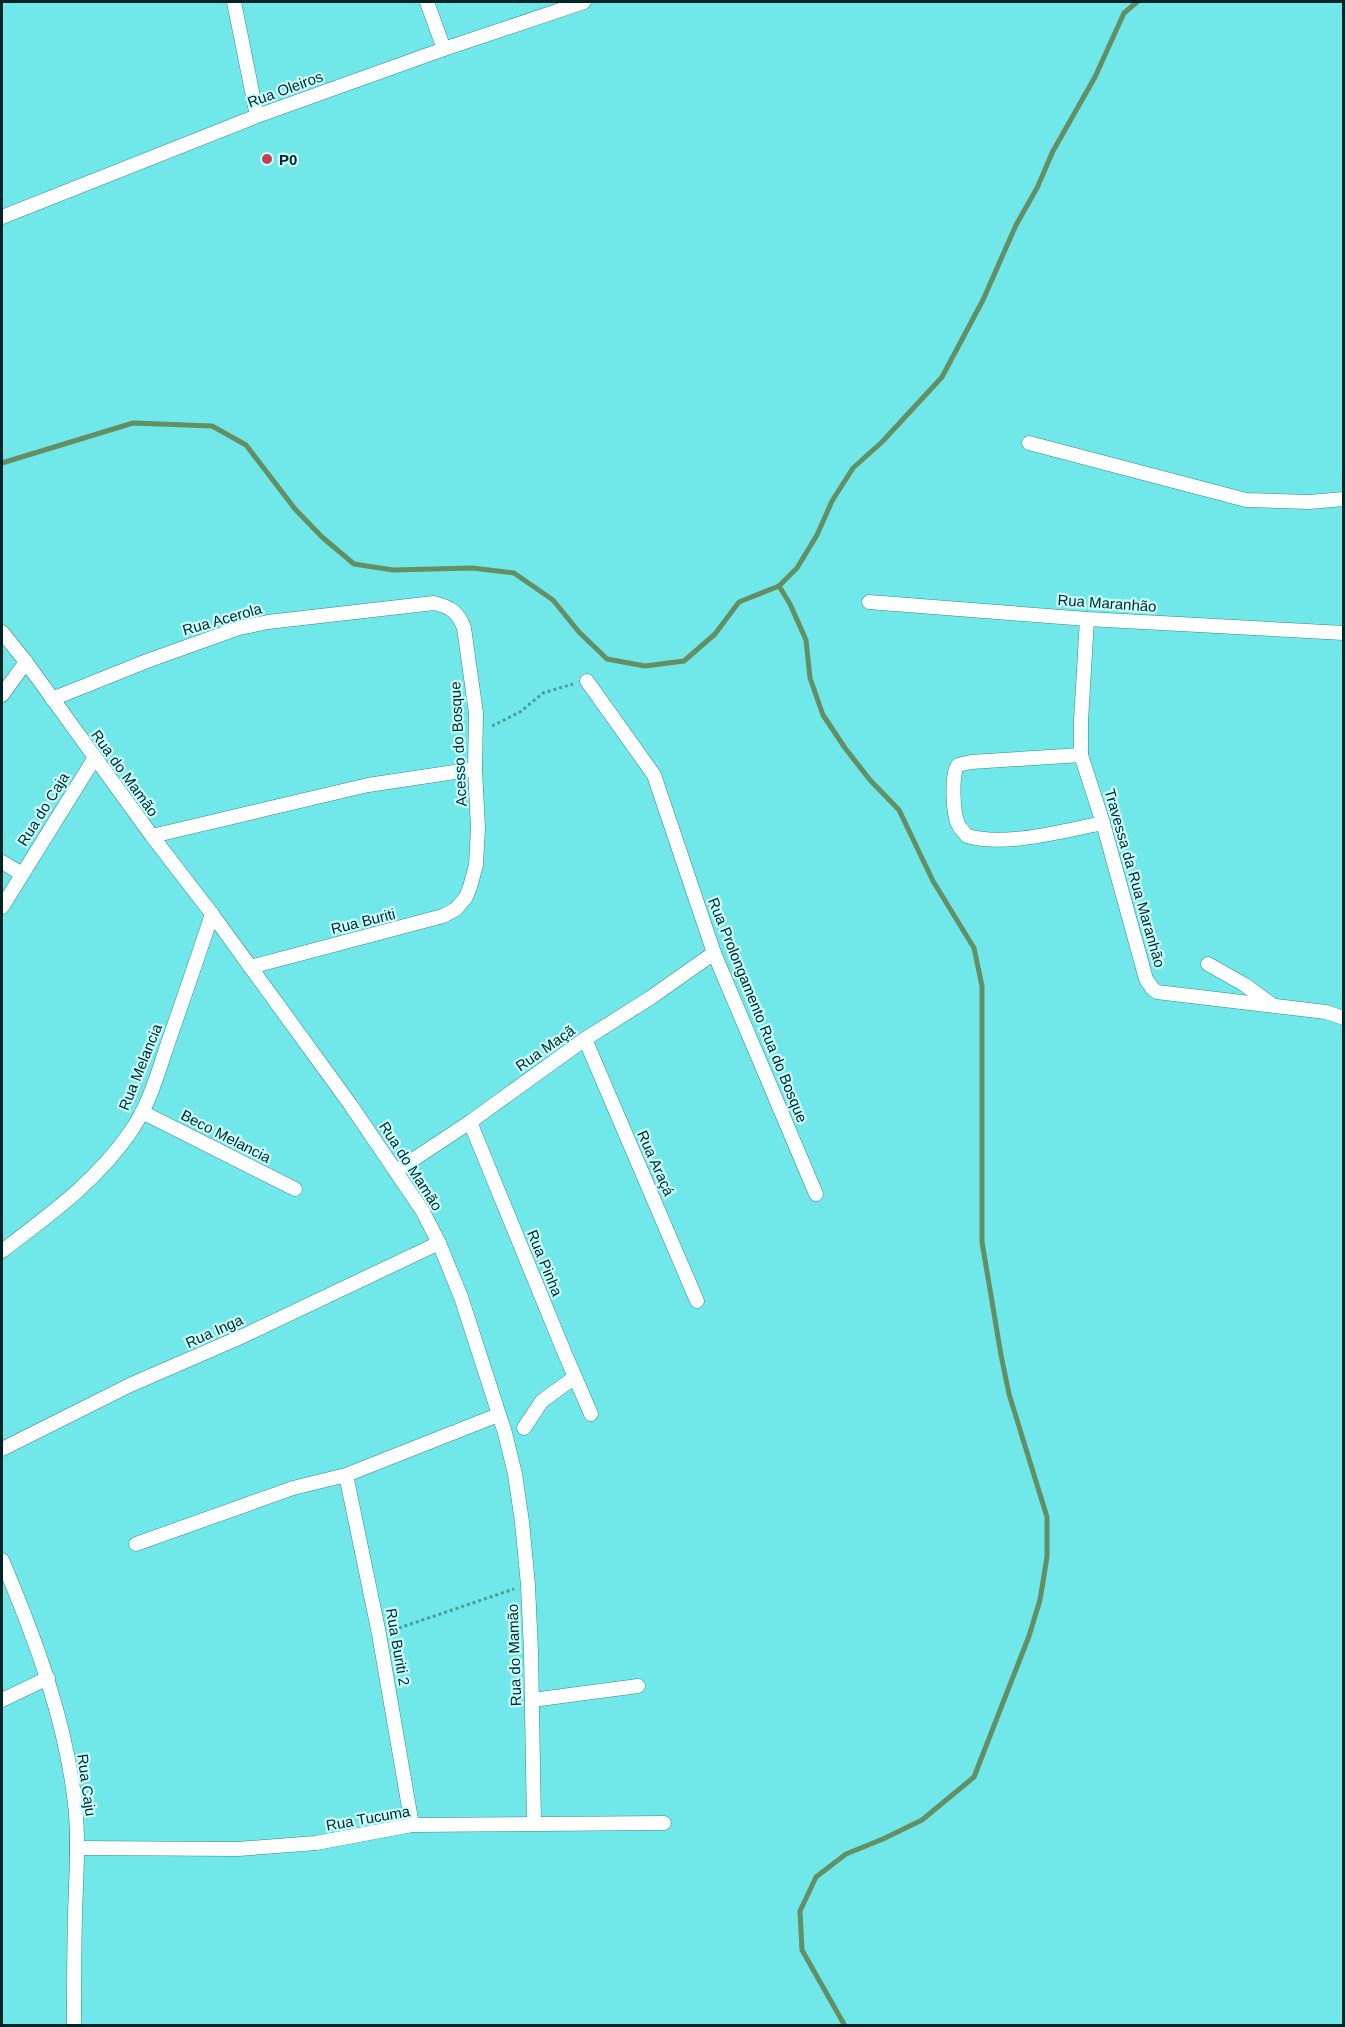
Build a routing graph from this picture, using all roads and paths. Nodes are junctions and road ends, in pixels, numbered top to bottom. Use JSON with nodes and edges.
{"nodes":[{"id":1,"x":234,"y":2,"type":"edge"},
{"id":2,"x":427,"y":2,"type":"edge"},
{"id":3,"x":584,"y":2,"type":"edge"},
{"id":4,"x":444,"y":49,"type":"junction"},
{"id":5,"x":257,"y":116,"type":"junction"},
{"id":6,"x":2,"y":217,"type":"edge"},
{"id":7,"x":1029,"y":443,"type":"dead end"},
{"id":8,"x":1344,"y":499,"type":"edge"},
{"id":9,"x":869,"y":602,"type":"dead end"},
{"id":10,"x":447,"y":606,"type":"joint"},
{"id":11,"x":1087,"y":619,"type":"junction"},
{"id":12,"x":2,"y":632,"type":"edge"},
{"id":13,"x":1344,"y":633,"type":"edge"},
{"id":14,"x":26,"y":662,"type":"junction"},
{"id":15,"x":586,"y":681,"type":"joint"},
{"id":16,"x":2,"y":695,"type":"edge"},
{"id":17,"x":52,"y":699,"type":"junction"},
{"id":18,"x":492,"y":726,"type":"dead end"},
{"id":19,"x":1081,"y":755,"type":"junction"},
{"id":20,"x":94,"y":759,"type":"junction"},
{"id":21,"x":475,"y":769,"type":"junction"},
{"id":22,"x":1103,"y":823,"type":"junction"},
{"id":23,"x":152,"y":836,"type":"junction"},
{"id":24,"x":2,"y":862,"type":"edge"},
{"id":25,"x":22,"y":874,"type":"junction"},
{"id":26,"x":470,"y":887,"type":"joint"},
{"id":27,"x":2,"y":907,"type":"edge"},
{"id":28,"x":212,"y":914,"type":"junction"},
{"id":29,"x":714,"y":953,"type":"junction"},
{"id":30,"x":1208,"y":964,"type":"dead end"},
{"id":31,"x":250,"y":967,"type":"junction"},
{"id":32,"x":1272,"y":1005,"type":"junction"},
{"id":33,"x":1344,"y":1018,"type":"edge"},
{"id":34,"x":585,"y":1039,"type":"junction"},
{"id":35,"x":142,"y":1112,"type":"junction"},
{"id":36,"x":470,"y":1122,"type":"junction"},
{"id":37,"x":396,"y":1170,"type":"junction"},
{"id":38,"x":295,"y":1189,"type":"dead end"},
{"id":39,"x":816,"y":1194,"type":"dead end"},
{"id":40,"x":439,"y":1243,"type":"junction"},
{"id":41,"x":2,"y":1251,"type":"edge"},
{"id":42,"x":697,"y":1301,"type":"dead end"},
{"id":43,"x":575,"y":1377,"type":"junction"},
{"id":44,"x":591,"y":1414,"type":"dead end"},
{"id":45,"x":498,"y":1415,"type":"junction"},
{"id":46,"x":524,"y":1428,"type":"dead end"},
{"id":47,"x":2,"y":1449,"type":"edge"},
{"id":48,"x":346,"y":1475,"type":"junction"},
{"id":49,"x":136,"y":1544,"type":"dead end"},
{"id":50,"x":2,"y":1560,"type":"edge"},
{"id":51,"x":528,"y":1585,"type":"junction"},
{"id":52,"x":379,"y":1634,"type":"junction"},
{"id":53,"x":48,"y":1678,"type":"junction"},
{"id":54,"x":638,"y":1686,"type":"dead end"},
{"id":55,"x":2,"y":1700,"type":"edge"},
{"id":56,"x":532,"y":1700,"type":"junction"},
{"id":57,"x":534,"y":1823,"type":"junction"},
{"id":58,"x":664,"y":1823,"type":"dead end"},
{"id":59,"x":412,"y":1825,"type":"junction"},
{"id":60,"x":77,"y":1848,"type":"junction"},
{"id":61,"x":74,"y":2025,"type":"edge"}],
"edges":[{"from":1,"to":5,"type":"street"},
{"from":2,"to":4,"type":"street"},
{"from":3,"to":4,"type":"street","name":"Rua Oleiros"},
{"from":4,"to":5,"type":"street","name":"Rua Oleiros"},
{"from":5,"to":6,"type":"street","name":"Rua Oleiros"},
{"from":7,"to":8,"type":"street"},
{"from":9,"to":11,"type":"street","name":"Rua Maranhão"},
{"from":10,"to":17,"type":"street","name":"Rua Acerola"},
{"from":10,"to":21,"type":"street","name":"Acesso do Bosque"},
{"from":11,"to":13,"type":"street","name":"Rua Maranhão"},
{"from":11,"to":19,"type":"street","name":"Travessa da Rua Maranhão"},
{"from":12,"to":14,"type":"street","name":"Rua do Mamão"},
{"from":14,"to":16,"type":"street"},
{"from":14,"to":17,"type":"street","name":"Rua do Mamão"},
{"from":15,"to":18,"type":"path"},
{"from":15,"to":29,"type":"street","name":"Rua Prolongamento Rua do Bosque"},
{"from":17,"to":20,"type":"street","name":"Rua do Mamão"},
{"from":19,"to":22,"type":"street","name":"Travessa da Rua Maranhão"},
{"from":19,"to":22,"type":"street"},
{"from":20,"to":23,"type":"street","name":"Rua do Mamão"},
{"from":20,"to":25,"type":"street","name":"Rua do Caja"},
{"from":21,"to":23,"type":"street"},
{"from":21,"to":26,"type":"street","name":"Acesso do Bosque"},
{"from":22,"to":32,"type":"street","name":"Travessa da Rua Maranhão"},
{"from":23,"to":28,"type":"street","name":"Rua do Mamão"},
{"from":24,"to":25,"type":"street"},
{"from":25,"to":27,"type":"street","name":"Rua do Caja"},
{"from":26,"to":31,"type":"street","name":"Rua Buriti"},
{"from":28,"to":31,"type":"street","name":"Rua do Mamão"},
{"from":28,"to":35,"type":"street","name":"Rua Melancia"},
{"from":29,"to":34,"type":"street","name":"Rua Maçã"},
{"from":29,"to":39,"type":"street","name":"Rua Prolongamento Rua do Bosque"},
{"from":30,"to":32,"type":"street"},
{"from":31,"to":37,"type":"street","name":"Rua do Mamão"},
{"from":32,"to":33,"type":"street","name":"Travessa da Rua Maranhão"},
{"from":34,"to":36,"type":"street","name":"Rua Maçã"},
{"from":34,"to":42,"type":"street","name":"Rua Araçá"},
{"from":35,"to":38,"type":"street","name":"Beco Melancia"},
{"from":35,"to":41,"type":"street","name":"Rua Melancia"},
{"from":36,"to":37,"type":"street","name":"Rua Maçã"},
{"from":36,"to":43,"type":"street","name":"Rua Pinha"},
{"from":37,"to":40,"type":"street","name":"Rua do Mamão"},
{"from":40,"to":45,"type":"street","name":"Rua do Mamão"},
{"from":40,"to":47,"type":"street","name":"Rua Inga"},
{"from":43,"to":44,"type":"street","name":"Rua Pinha"},
{"from":43,"to":46,"type":"street"},
{"from":45,"to":48,"type":"street"},
{"from":45,"to":51,"type":"street","name":"Rua do Mamão"},
{"from":48,"to":49,"type":"street"},
{"from":48,"to":52,"type":"street","name":"Rua Buriti 2"},
{"from":50,"to":53,"type":"street","name":"Rua Caju"},
{"from":51,"to":52,"type":"path"},
{"from":51,"to":56,"type":"street","name":"Rua do Mamão"},
{"from":52,"to":59,"type":"street","name":"Rua Buriti 2"},
{"from":53,"to":55,"type":"street"},
{"from":53,"to":60,"type":"street","name":"Rua Caju"},
{"from":54,"to":56,"type":"street"},
{"from":56,"to":57,"type":"street","name":"Rua do Mamão"},
{"from":57,"to":58,"type":"street","name":"Rua Tucuma"},
{"from":57,"to":59,"type":"street","name":"Rua Tucuma"},
{"from":59,"to":60,"type":"street","name":"Rua Tucuma"},
{"from":60,"to":61,"type":"street","name":"Rua Caju"}]}
